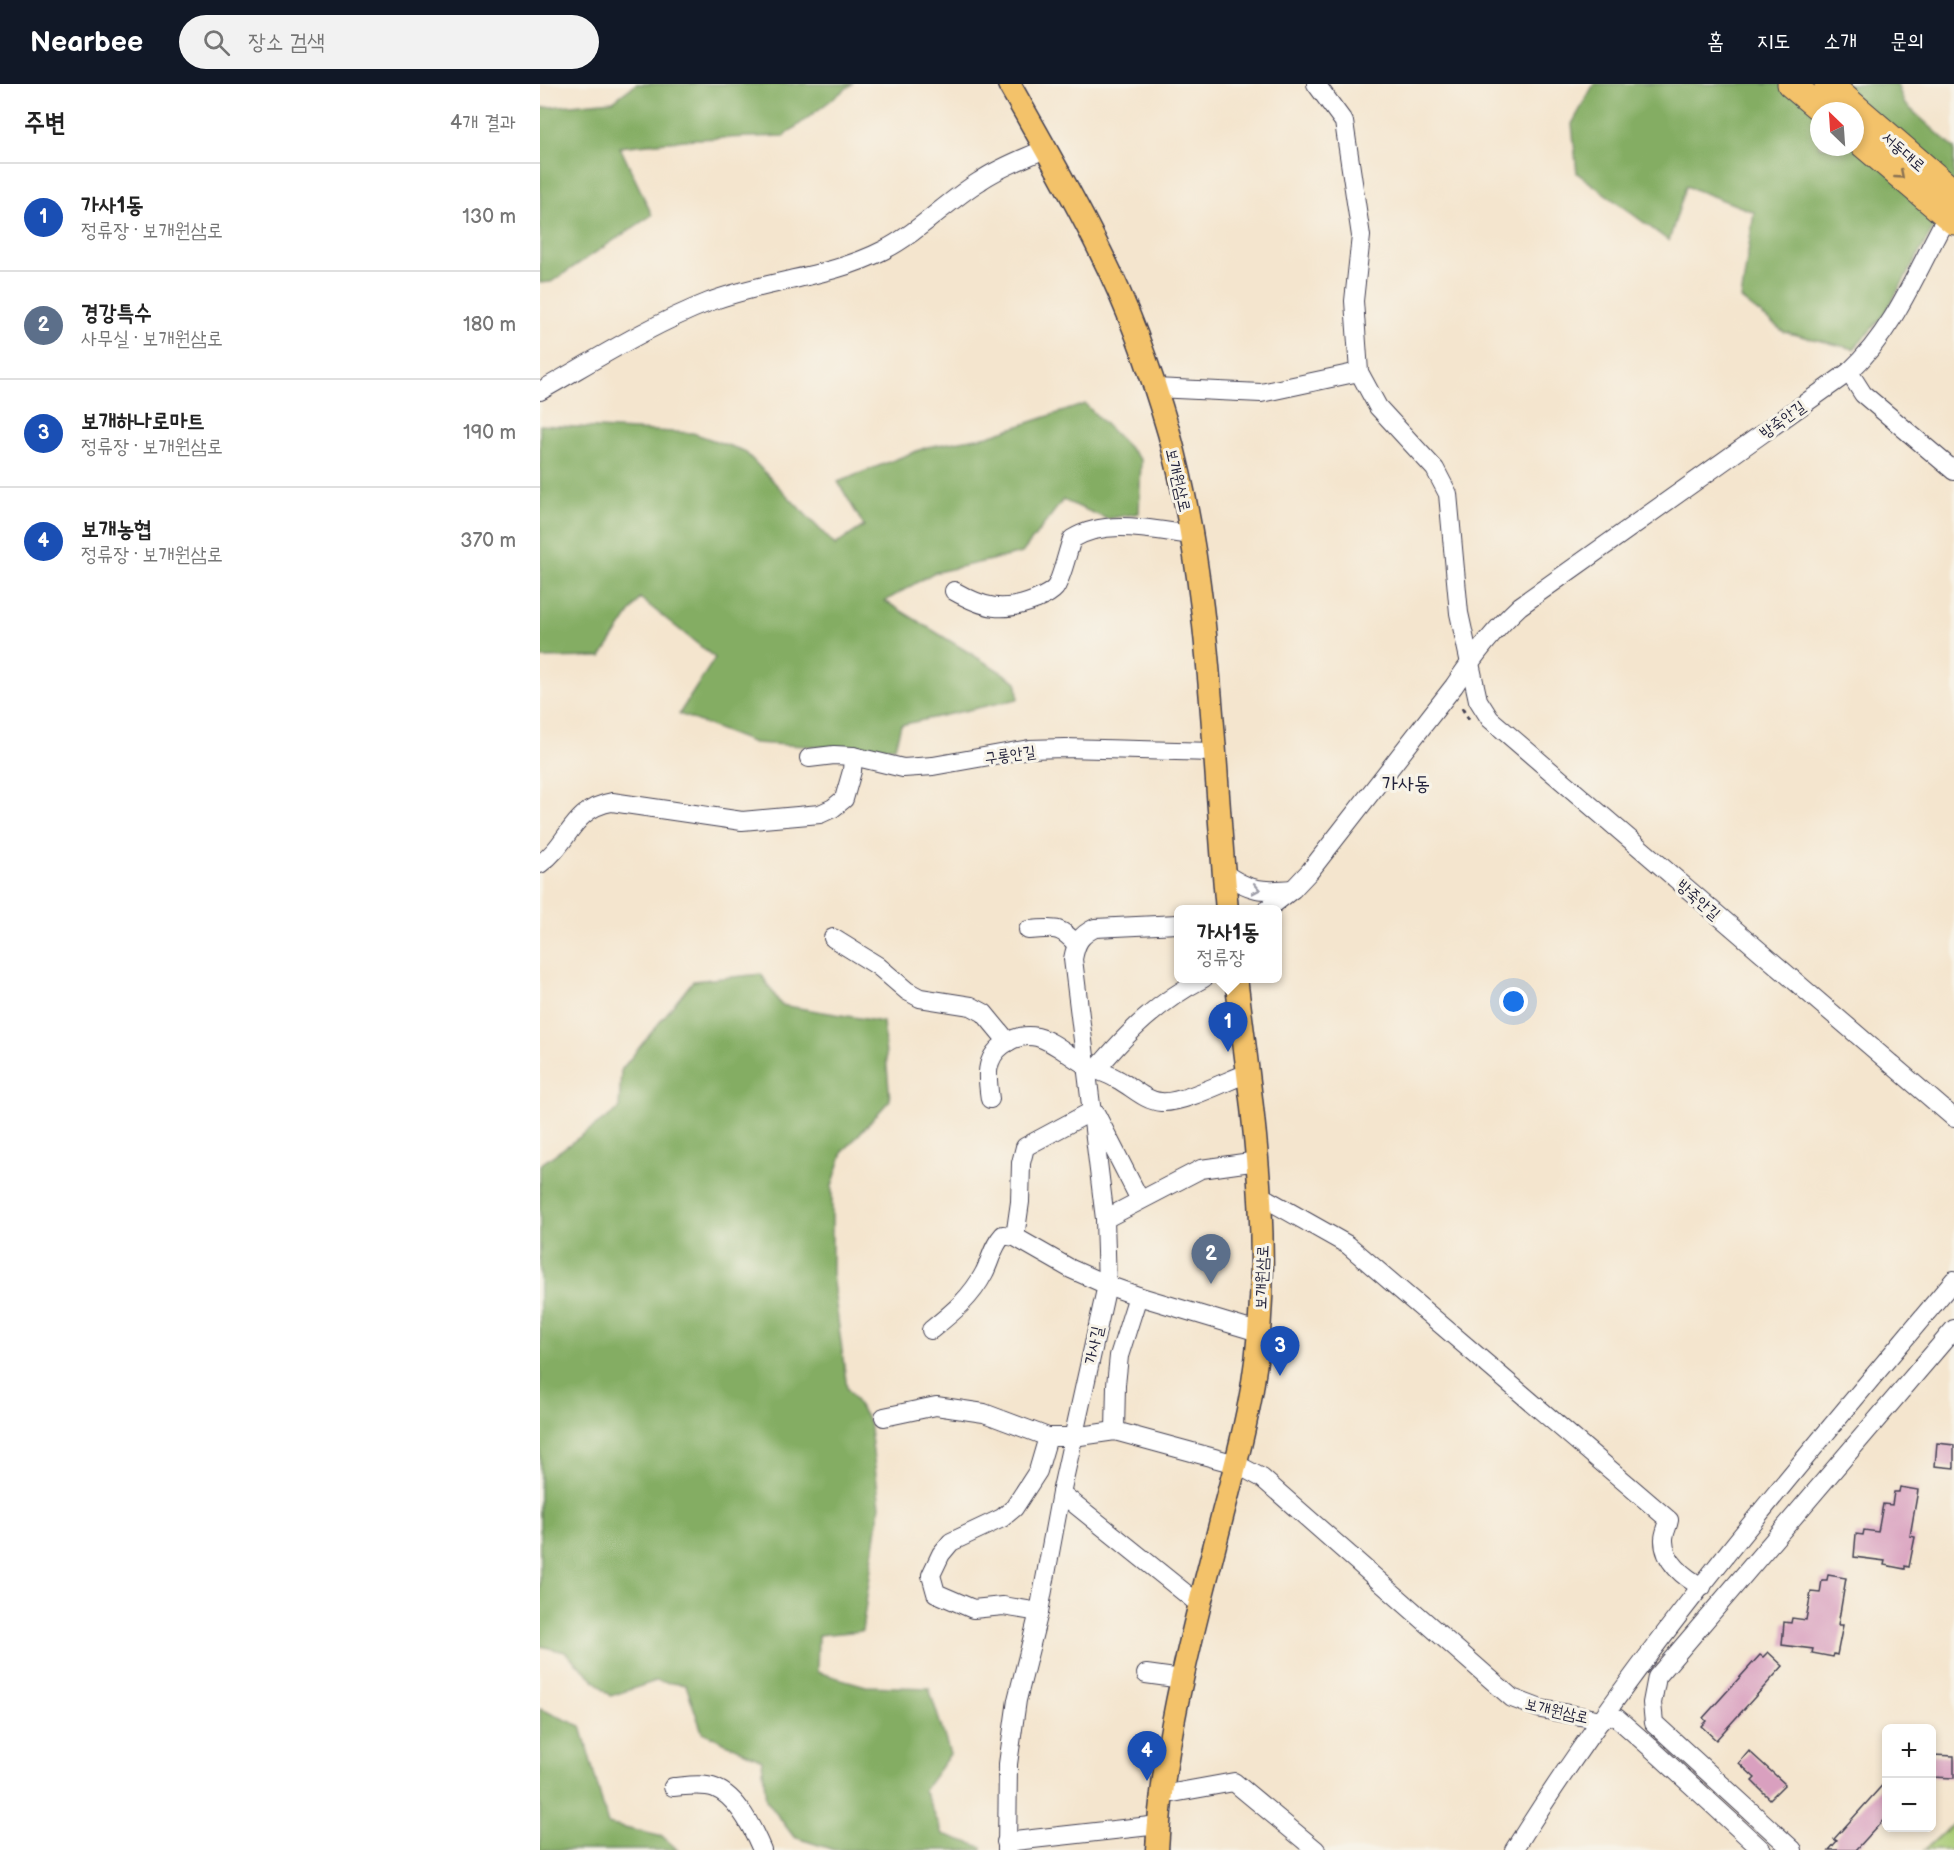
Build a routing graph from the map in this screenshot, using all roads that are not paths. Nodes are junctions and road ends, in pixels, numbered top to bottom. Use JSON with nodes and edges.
{"nodes":[{"id":1,"x":1009,"y":84,"type":"edge"},
{"id":2,"x":1316,"y":84,"type":"edge"},
{"id":3,"x":1791,"y":84,"type":"edge"},
{"id":4,"x":1828,"y":84,"type":"edge"},
{"id":5,"x":1812,"y":102,"type":"edge"},
{"id":6,"x":1864,"y":145,"type":"edge"},
{"id":7,"x":1045,"y":149,"type":"junction"},
{"id":8,"x":1954,"y":194,"type":"edge"},
{"id":9,"x":1948,"y":224,"type":"edge"},
{"id":10,"x":1359,"y":372,"type":"junction"},
{"id":11,"x":1849,"y":372,"type":"junction"},
{"id":12,"x":1155,"y":388,"type":"junction"},
{"id":13,"x":540,"y":392,"type":"edge"},
{"id":14,"x":1954,"y":471,"type":"edge"},
{"id":15,"x":1191,"y":535,"type":"junction"},
{"id":16,"x":954,"y":591,"type":"dead end"},
{"id":17,"x":1469,"y":663,"type":"junction"},
{"id":18,"x":1214,"y":752,"type":"junction"},
{"id":19,"x":853,"y":756,"type":"junction"},
{"id":20,"x":809,"y":758,"type":"dead end"},
{"id":21,"x":540,"y":864,"type":"edge"},
{"id":22,"x":1224,"y":873,"type":"junction"},
{"id":23,"x":1293,"y":889,"type":"junction"},
{"id":24,"x":1227,"y":905,"type":"edge"},
{"id":25,"x":1271,"y":905,"type":"edge"},
{"id":26,"x":1174,"y":924,"type":"edge"},
{"id":27,"x":1028,"y":930,"type":"dead end"},
{"id":28,"x":833,"y":938,"type":"dead end"},
{"id":29,"x":1076,"y":944,"type":"junction"},
{"id":30,"x":1196,"y":983,"type":"edge"},
{"id":31,"x":1237,"y":983,"type":"edge"},
{"id":32,"x":1008,"y":1042,"type":"junction"},
{"id":33,"x":1091,"y":1067,"type":"junction"},
{"id":34,"x":1248,"y":1073,"type":"junction"},
{"id":35,"x":990,"y":1099,"type":"dead end"},
{"id":36,"x":1091,"y":1108,"type":"junction"},
{"id":37,"x":1954,"y":1118,"type":"edge"},
{"id":38,"x":1258,"y":1161,"type":"junction"},
{"id":39,"x":1261,"y":1196,"type":"junction"},
{"id":40,"x":1140,"y":1200,"type":"junction"},
{"id":41,"x":1105,"y":1219,"type":"junction"},
{"id":42,"x":1015,"y":1237,"type":"junction"},
{"id":43,"x":1954,"y":1280,"type":"edge"},
{"id":44,"x":1107,"y":1285,"type":"junction"},
{"id":45,"x":1138,"y":1296,"type":"junction"},
{"id":46,"x":1954,"y":1329,"type":"edge"},
{"id":47,"x":931,"y":1330,"type":"dead end"},
{"id":48,"x":1258,"y":1332,"type":"junction"},
{"id":49,"x":884,"y":1417,"type":"dead end"},
{"id":50,"x":1115,"y":1431,"type":"junction"},
{"id":51,"x":1048,"y":1437,"type":"junction"},
{"id":52,"x":1073,"y":1437,"type":"junction"},
{"id":53,"x":1236,"y":1464,"type":"junction"},
{"id":54,"x":1061,"y":1493,"type":"junction"},
{"id":55,"x":1702,"y":1587,"type":"junction"},
{"id":56,"x":1200,"y":1605,"type":"junction"},
{"id":57,"x":1040,"y":1612,"type":"junction"},
{"id":58,"x":1146,"y":1674,"type":"dead end"},
{"id":59,"x":1182,"y":1678,"type":"junction"},
{"id":60,"x":1604,"y":1717,"type":"junction"},
{"id":61,"x":673,"y":1787,"type":"dead end"},
{"id":62,"x":1162,"y":1795,"type":"junction"},
{"id":63,"x":1159,"y":1825,"type":"junction"},
{"id":64,"x":1007,"y":1846,"type":"edge"},
{"id":65,"x":762,"y":1850,"type":"edge"},
{"id":66,"x":1157,"y":1850,"type":"edge"},
{"id":67,"x":1316,"y":1850,"type":"edge"},
{"id":68,"x":1514,"y":1850,"type":"edge"},
{"id":69,"x":1761,"y":1850,"type":"edge"},
{"id":70,"x":1793,"y":1850,"type":"edge"}],
"edges":[{"from":1,"to":7,"type":"main road","name":"보개원삼로"},
{"from":2,"to":10,"type":"street"},
{"from":3,"to":5,"type":"highway"},
{"from":4,"to":8,"type":"highway","name":"서동대로"},
{"from":6,"to":9,"type":"highway","name":"서동대로","one_way":true},
{"from":7,"to":12,"type":"main road","name":"보개원삼로"},
{"from":7,"to":13,"type":"street"},
{"from":9,"to":11,"type":"street","name":"방죽안길"},
{"from":10,"to":12,"type":"street"},
{"from":10,"to":17,"type":"street"},
{"from":11,"to":14,"type":"street"},
{"from":11,"to":17,"type":"street","name":"방죽안길"},
{"from":12,"to":15,"type":"main road","name":"보개원삼로"},
{"from":15,"to":16,"type":"street"},
{"from":15,"to":18,"type":"main road","name":"보개원삼로"},
{"from":17,"to":23,"type":"street","name":"방죽안길"},
{"from":17,"to":37,"type":"street","name":"방죽안길"},
{"from":18,"to":19,"type":"street","name":"구롱안길"},
{"from":18,"to":22,"type":"main road","name":"보개원삼로"},
{"from":19,"to":20,"type":"street","name":"구롱안길"},
{"from":19,"to":21,"type":"street"},
{"from":22,"to":23,"type":"street","one_way":true},
{"from":22,"to":24,"type":"main road","name":"보개원삼로"},
{"from":23,"to":25,"type":"street","name":"방죽안길"},
{"from":26,"to":29,"type":"street"},
{"from":27,"to":29,"type":"street"},
{"from":28,"to":32,"type":"street"},
{"from":29,"to":33,"type":"street","name":"가사길"},
{"from":30,"to":33,"type":"street"},
{"from":31,"to":34,"type":"main road","name":"보개원삼로"},
{"from":32,"to":33,"type":"street"},
{"from":32,"to":35,"type":"street"},
{"from":33,"to":34,"type":"street"},
{"from":33,"to":36,"type":"street","name":"가사길"},
{"from":34,"to":38,"type":"main road","name":"보개원삼로"},
{"from":36,"to":40,"type":"street"},
{"from":36,"to":41,"type":"street","name":"가사길"},
{"from":36,"to":42,"type":"street"},
{"from":38,"to":39,"type":"main road","name":"보개원삼로"},
{"from":38,"to":40,"type":"street"},
{"from":39,"to":48,"type":"main road","name":"보개원삼로"},
{"from":39,"to":55,"type":"street"},
{"from":40,"to":41,"type":"street"},
{"from":41,"to":44,"type":"street","name":"가사길"},
{"from":42,"to":44,"type":"street"},
{"from":42,"to":47,"type":"street"},
{"from":43,"to":55,"type":"street","name":"보개원삼로"},
{"from":44,"to":45,"type":"street"},
{"from":44,"to":52,"type":"street","name":"가사길"},
{"from":45,"to":48,"type":"street"},
{"from":45,"to":50,"type":"street"},
{"from":46,"to":70,"type":"street"},
{"from":48,"to":53,"type":"main road","name":"보개원삼로"},
{"from":49,"to":51,"type":"street"},
{"from":50,"to":52,"type":"street"},
{"from":50,"to":53,"type":"street"},
{"from":51,"to":52,"type":"street"},
{"from":51,"to":57,"type":"street"},
{"from":52,"to":54,"type":"street","name":"가사길"},
{"from":53,"to":56,"type":"main road","name":"보개원삼로"},
{"from":53,"to":60,"type":"street","name":"보개원삼로"},
{"from":54,"to":56,"type":"street"},
{"from":54,"to":57,"type":"street","name":"가사길"},
{"from":55,"to":60,"type":"street","name":"보개원삼로"},
{"from":56,"to":59,"type":"main road","name":"보개원삼로"},
{"from":57,"to":64,"type":"street","name":"가사길"},
{"from":58,"to":59,"type":"street"},
{"from":59,"to":62,"type":"main road","name":"보개원삼로"},
{"from":60,"to":68,"type":"street"},
{"from":60,"to":69,"type":"street"},
{"from":61,"to":65,"type":"street"},
{"from":62,"to":63,"type":"main road","name":"보개원삼로"},
{"from":62,"to":67,"type":"street"},
{"from":63,"to":64,"type":"street"},
{"from":63,"to":66,"type":"main road","name":"보개원삼로"}]}
